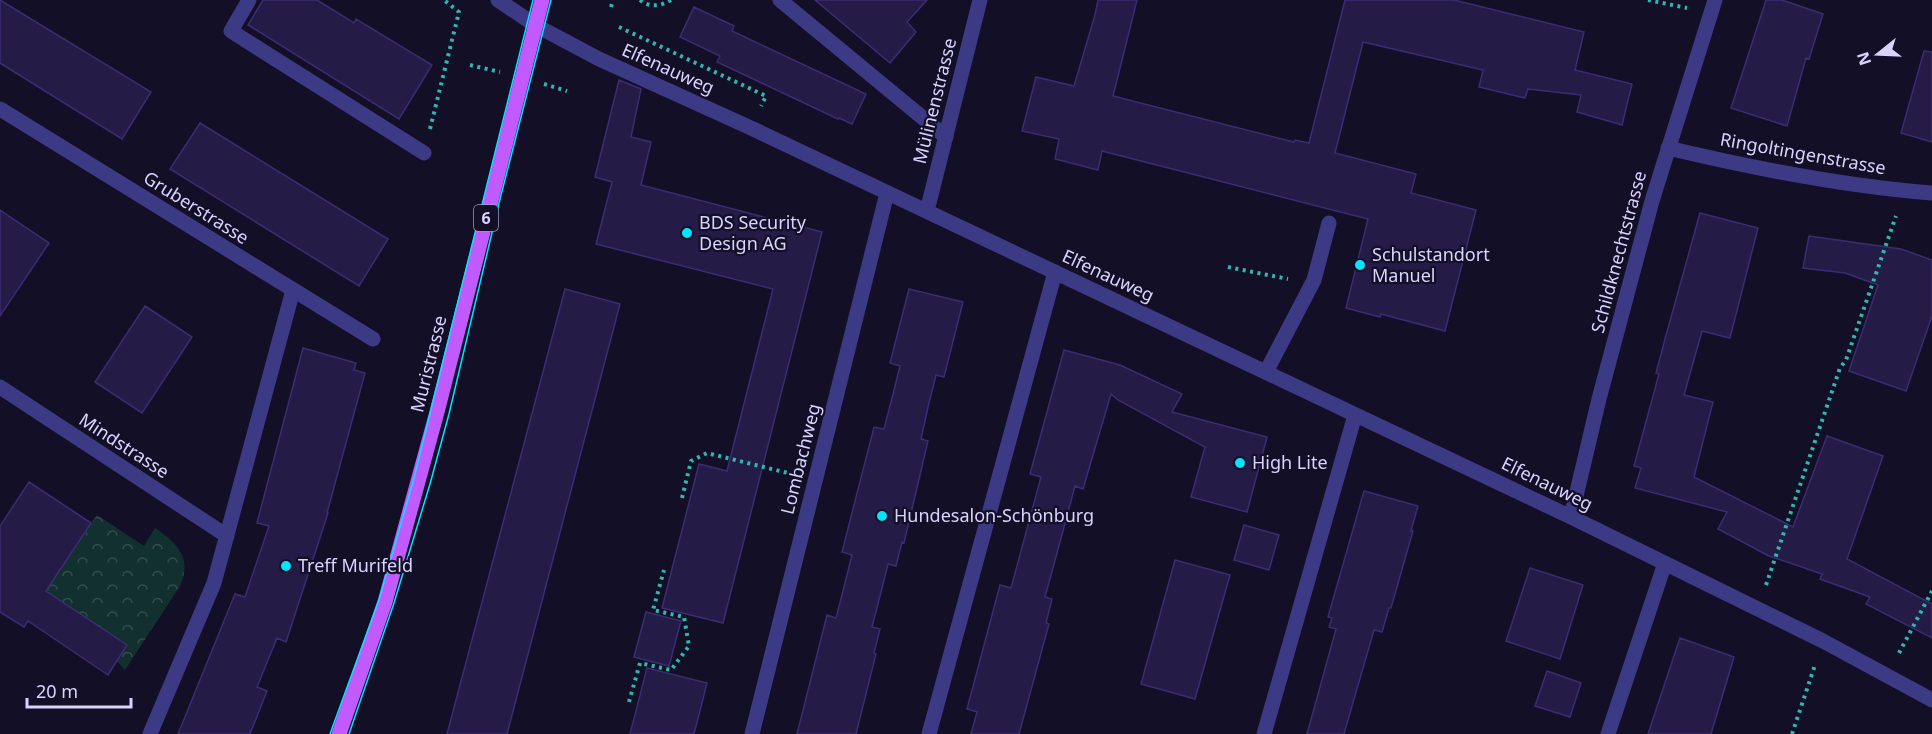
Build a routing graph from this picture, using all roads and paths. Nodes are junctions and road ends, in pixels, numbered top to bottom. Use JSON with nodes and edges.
{"nodes":[{"id":1,"x":249,"y":0,"type":"edge"},
{"id":2,"x":444,"y":0,"type":"edge"},
{"id":3,"x":498,"y":0,"type":"edge"},
{"id":4,"x":542,"y":0,"type":"edge"},
{"id":5,"x":613,"y":0,"type":"edge"},
{"id":6,"x":640,"y":0,"type":"edge"},
{"id":7,"x":671,"y":0,"type":"edge"},
{"id":8,"x":780,"y":0,"type":"edge"},
{"id":9,"x":980,"y":0,"type":"edge"},
{"id":10,"x":1648,"y":0,"type":"edge"},
{"id":11,"x":1713,"y":6,"type":"edge"},
{"id":12,"x":611,"y":7,"type":"dead end"},
{"id":13,"x":535,"y":25,"type":"junction"},
{"id":14,"x":619,"y":27,"type":"dead end"},
{"id":15,"x":0,"y":109,"type":"edge"},
{"id":16,"x":751,"y":128,"type":"junction"},
{"id":17,"x":946,"y":137,"type":"junction"},
{"id":18,"x":1668,"y":148,"type":"junction"},
{"id":19,"x":424,"y":153,"type":"joint"},
{"id":20,"x":1904,"y":191,"type":"junction"},
{"id":21,"x":887,"y":193,"type":"junction"},
{"id":22,"x":1932,"y":193,"type":"edge"},
{"id":23,"x":927,"y":211,"type":"junction"},
{"id":24,"x":1329,"y":223,"type":"dead end"},
{"id":25,"x":1228,"y":267,"type":"dead end"},
{"id":26,"x":1054,"y":272,"type":"junction"},
{"id":27,"x":1312,"y":284,"type":"junction"},
{"id":28,"x":293,"y":290,"type":"junction"},
{"id":29,"x":373,"y":339,"type":"dead end"},
{"id":30,"x":1266,"y":372,"type":"junction"},
{"id":31,"x":0,"y":387,"type":"edge"},
{"id":32,"x":1355,"y":415,"type":"junction"},
{"id":33,"x":816,"y":480,"type":"junction"},
{"id":34,"x":682,"y":498,"type":"dead end"},
{"id":35,"x":1570,"y":517,"type":"junction"},
{"id":36,"x":227,"y":536,"type":"junction"},
{"id":37,"x":1665,"y":563,"type":"junction"},
{"id":38,"x":663,"y":570,"type":"dead end"},
{"id":39,"x":1932,"y":591,"type":"edge"},
{"id":40,"x":1757,"y":608,"type":"junction"},
{"id":41,"x":1823,"y":641,"type":"junction"},
{"id":42,"x":1887,"y":675,"type":"junction"},
{"id":43,"x":1932,"y":700,"type":"edge"},
{"id":44,"x":629,"y":702,"type":"dead end"},
{"id":45,"x":150,"y":734,"type":"edge"},
{"id":46,"x":339,"y":734,"type":"edge"},
{"id":47,"x":752,"y":734,"type":"edge"},
{"id":48,"x":929,"y":734,"type":"edge"},
{"id":49,"x":1264,"y":734,"type":"edge"},
{"id":50,"x":1608,"y":734,"type":"edge"},
{"id":51,"x":1792,"y":734,"type":"edge"}],
"edges":[{"from":1,"to":19,"type":"street"},
{"from":2,"to":19,"type":"path"},
{"from":3,"to":13,"type":"street","name":"Elfenauweg"},
{"from":4,"to":13,"type":"main road","name":"Muristrasse","number":"6"},
{"from":5,"to":12,"type":"path"},
{"from":6,"to":7,"type":"path"},
{"from":8,"to":17,"type":"street"},
{"from":9,"to":17,"type":"street","name":"Mülinenstrasse"},
{"from":10,"to":11,"type":"path"},
{"from":11,"to":18,"type":"street","name":"Schildknechtstrasse"},
{"from":13,"to":16,"type":"street","name":"Elfenauweg"},
{"from":13,"to":46,"type":"main road","name":"Muristrasse","number":"6"},
{"from":14,"to":16,"type":"path"},
{"from":15,"to":28,"type":"street","name":"Gruberstrasse"},
{"from":16,"to":21,"type":"street","name":"Elfenauweg"},
{"from":17,"to":23,"type":"street","name":"Mülinenstrasse"},
{"from":18,"to":20,"type":"street","name":"Ringoltingenstrasse"},
{"from":18,"to":35,"type":"street","name":"Schildknechtstrasse"},
{"from":20,"to":22,"type":"street","name":"Ringoltingenstrasse"},
{"from":20,"to":40,"type":"path"},
{"from":21,"to":23,"type":"street","name":"Elfenauweg"},
{"from":21,"to":33,"type":"street","name":"Lombachweg"},
{"from":23,"to":26,"type":"street","name":"Elfenauweg"},
{"from":24,"to":27,"type":"street"},
{"from":25,"to":27,"type":"path"},
{"from":26,"to":30,"type":"street","name":"Elfenauweg"},
{"from":26,"to":48,"type":"street"},
{"from":27,"to":30,"type":"street"},
{"from":28,"to":29,"type":"street","name":"Gruberstrasse"},
{"from":28,"to":36,"type":"street"},
{"from":30,"to":32,"type":"street","name":"Elfenauweg"},
{"from":31,"to":36,"type":"street","name":"Mindstrasse"},
{"from":32,"to":35,"type":"street","name":"Elfenauweg"},
{"from":32,"to":49,"type":"street"},
{"from":33,"to":34,"type":"path"},
{"from":33,"to":47,"type":"street","name":"Lombachweg"},
{"from":35,"to":37,"type":"street","name":"Elfenauweg"},
{"from":36,"to":45,"type":"street"},
{"from":37,"to":40,"type":"street","name":"Elfenauweg"},
{"from":37,"to":50,"type":"street"},
{"from":38,"to":44,"type":"path"},
{"from":39,"to":42,"type":"path"},
{"from":40,"to":41,"type":"street","name":"Elfenauweg"},
{"from":41,"to":42,"type":"street","name":"Elfenauweg"},
{"from":41,"to":51,"type":"path"},
{"from":42,"to":43,"type":"street","name":"Elfenauweg"}]}
